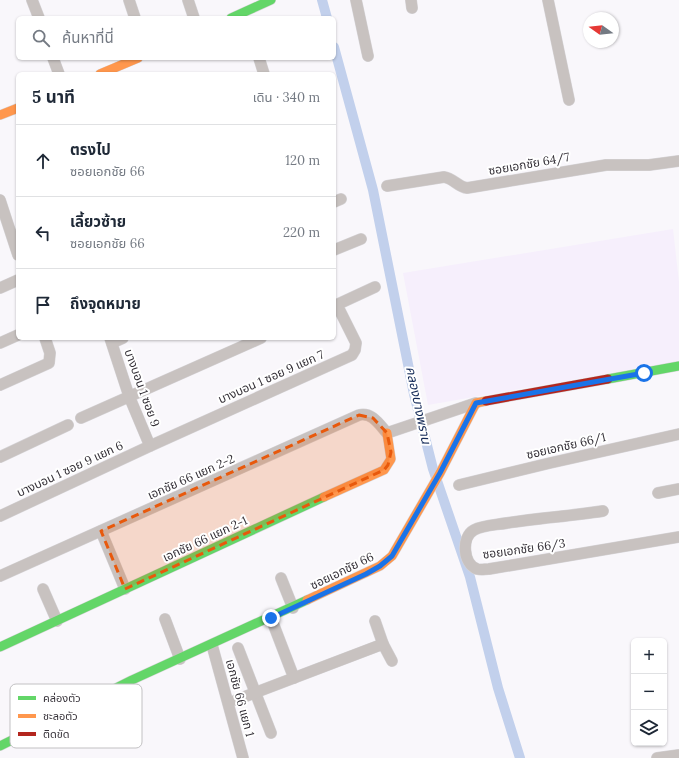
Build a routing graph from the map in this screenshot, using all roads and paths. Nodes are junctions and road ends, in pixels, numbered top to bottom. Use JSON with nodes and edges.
{"nodes":[{"id":1,"x":32,"y":0,"type":"edge"},
{"id":2,"x":129,"y":0,"type":"edge"},
{"id":3,"x":188,"y":0,"type":"edge"},
{"id":4,"x":271,"y":0,"type":"edge"},
{"id":5,"x":356,"y":0,"type":"edge"},
{"id":6,"x":548,"y":0,"type":"edge"},
{"id":7,"x":245,"y":15,"type":"edge"},
{"id":8,"x":38,"y":16,"type":"edge"},
{"id":9,"x":134,"y":16,"type":"edge"},
{"id":10,"x":193,"y":16,"type":"edge"},
{"id":11,"x":368,"y":56,"type":"dead end"},
{"id":12,"x":54,"y":60,"type":"edge"},
{"id":13,"x":133,"y":60,"type":"edge"},
{"id":14,"x":260,"y":60,"type":"edge"},
{"id":15,"x":58,"y":72,"type":"edge"},
{"id":16,"x":105,"y":72,"type":"edge"},
{"id":17,"x":263,"y":72,"type":"edge"},
{"id":18,"x":569,"y":100,"type":"dead end"},
{"id":19,"x":16,"y":109,"type":"edge"},
{"id":20,"x":0,"y":115,"type":"edge"},
{"id":21,"x":679,"y":161,"type":"edge"},
{"id":22,"x":387,"y":186,"type":"dead end"},
{"id":23,"x":0,"y":200,"type":"edge"},
{"id":24,"x":4,"y":224,"type":"edge"},
{"id":25,"x":361,"y":239,"type":"dead end"},
{"id":26,"x":336,"y":249,"type":"edge"},
{"id":27,"x":16,"y":251,"type":"edge"},
{"id":28,"x":16,"y":281,"type":"edge"},
{"id":29,"x":375,"y":287,"type":"dead end"},
{"id":30,"x":0,"y":288,"type":"edge"},
{"id":31,"x":336,"y":305,"type":"edge"},
{"id":32,"x":16,"y":336,"type":"edge"},
{"id":33,"x":46,"y":340,"type":"edge"},
{"id":34,"x":111,"y":340,"type":"edge"},
{"id":35,"x":256,"y":340,"type":"edge"},
{"id":36,"x":0,"y":343,"type":"edge"},
{"id":37,"x":679,"y":366,"type":"edge"},
{"id":38,"x":0,"y":385,"type":"edge"},
{"id":39,"x":129,"y":396,"type":"junction"},
{"id":40,"x":476,"y":403,"type":"junction"},
{"id":41,"x":81,"y":418,"type":"dead end"},
{"id":42,"x":68,"y":425,"type":"dead end"},
{"id":43,"x":387,"y":433,"type":"junction"},
{"id":44,"x":679,"y":434,"type":"edge"},
{"id":45,"x":150,"y":446,"type":"junction"},
{"id":46,"x":0,"y":457,"type":"edge"},
{"id":47,"x":459,"y":485,"type":"dead end"},
{"id":48,"x":679,"y":489,"type":"edge"},
{"id":49,"x":658,"y":493,"type":"dead end"},
{"id":50,"x":603,"y":511,"type":"dead end"},
{"id":51,"x":0,"y":516,"type":"edge"},
{"id":52,"x":101,"y":531,"type":"junction"},
{"id":53,"x":679,"y":537,"type":"edge"},
{"id":54,"x":0,"y":576,"type":"edge"},
{"id":55,"x":281,"y":578,"type":"dead end"},
{"id":56,"x":43,"y":589,"type":"dead end"},
{"id":57,"x":125,"y":589,"type":"junction"},
{"id":58,"x":293,"y":608,"type":"junction"},
{"id":59,"x":271,"y":618,"type":"junction"},
{"id":60,"x":164,"y":619,"type":"dead end"},
{"id":61,"x":57,"y":621,"type":"junction"},
{"id":62,"x":375,"y":621,"type":"dead end"},
{"id":63,"x":383,"y":644,"type":"junction"},
{"id":64,"x":212,"y":645,"type":"junction"},
{"id":65,"x":0,"y":647,"type":"edge"},
{"id":66,"x":238,"y":648,"type":"dead end"},
{"id":67,"x":180,"y":659,"type":"junction"},
{"id":68,"x":392,"y":661,"type":"dead end"},
{"id":69,"x":294,"y":678,"type":"junction"},
{"id":70,"x":124,"y":684,"type":"edge"},
{"id":71,"x":255,"y":692,"type":"junction"},
{"id":72,"x":236,"y":700,"type":"dead end"},
{"id":73,"x":271,"y":733,"type":"dead end"},
{"id":74,"x":10,"y":741,"type":"edge"},
{"id":75,"x":0,"y":746,"type":"edge"},
{"id":76,"x":679,"y":754,"type":"edge"},
{"id":77,"x":243,"y":758,"type":"edge"},
{"id":78,"x":657,"y":758,"type":"edge"}],
"edges":[{"from":1,"to":8,"type":"street"},
{"from":2,"to":9,"type":"street"},
{"from":3,"to":10,"type":"street"},
{"from":4,"to":7,"type":"street"},
{"from":5,"to":11,"type":"street"},
{"from":6,"to":18,"type":"street"},
{"from":12,"to":15,"type":"street"},
{"from":13,"to":16,"type":"street"},
{"from":14,"to":17,"type":"street"},
{"from":19,"to":20,"type":"street"},
{"from":21,"to":22,"type":"street","name":"ซอยเอกชัย 64/7"},
{"from":23,"to":24,"type":"street"},
{"from":24,"to":27,"type":"street"},
{"from":25,"to":26,"type":"street"},
{"from":28,"to":30,"type":"street"},
{"from":29,"to":31,"type":"street"},
{"from":31,"to":45,"type":"street","name":"บางบอน 1 ซอย 9 แยก 7"},
{"from":32,"to":36,"type":"street"},
{"from":33,"to":38,"type":"street"},
{"from":34,"to":39,"type":"street","name":"บางบอน 1 ซอย 9"},
{"from":35,"to":39,"type":"street"},
{"from":37,"to":40,"type":"street"},
{"from":39,"to":41,"type":"street"},
{"from":39,"to":45,"type":"street","name":"บางบอน 1 ซอย 9"},
{"from":40,"to":43,"type":"street"},
{"from":40,"to":58,"type":"street","name":"ซอยเอกชัย 66"},
{"from":42,"to":46,"type":"street"},
{"from":43,"to":52,"type":"street","name":"เอกชัย 66 แยก 2-2"},
{"from":43,"to":57,"type":"street","name":"เอกชัย 66 แยก 2-1"},
{"from":44,"to":47,"type":"street","name":"ซอยเอกชัย 66/1"},
{"from":45,"to":51,"type":"street","name":"บางบอน 1 ซอย 9 แยก 6"},
{"from":48,"to":49,"type":"street"},
{"from":50,"to":53,"type":"street","name":"ซอยเอกชัย 66/3"},
{"from":52,"to":54,"type":"street","name":"เอกชัย 66 แยก 2-2"},
{"from":52,"to":57,"type":"street"},
{"from":55,"to":58,"type":"street"},
{"from":56,"to":61,"type":"street"},
{"from":57,"to":61,"type":"street","name":"เอกชัย 66 แยก 2-1"},
{"from":58,"to":59,"type":"street","name":"ซอยเอกชัย 66"},
{"from":59,"to":64,"type":"street","name":"ซอยเอกชัย 66"},
{"from":59,"to":69,"type":"street"},
{"from":60,"to":67,"type":"street"},
{"from":61,"to":65,"type":"street","name":"เอกชัย 66 แยก 2-1"},
{"from":62,"to":63,"type":"street"},
{"from":63,"to":68,"type":"street"},
{"from":63,"to":69,"type":"street"},
{"from":64,"to":67,"type":"street","name":"ซอยเอกชัย 66"},
{"from":64,"to":77,"type":"street","name":"เอกชัย 66 แยก 1"},
{"from":66,"to":71,"type":"street"},
{"from":67,"to":70,"type":"street","name":"ซอยเอกชัย 66"},
{"from":69,"to":71,"type":"street"},
{"from":71,"to":72,"type":"street"},
{"from":71,"to":73,"type":"street"},
{"from":74,"to":75,"type":"street","name":"ซอยเอกชัย 66"},
{"from":76,"to":78,"type":"street"}]}
